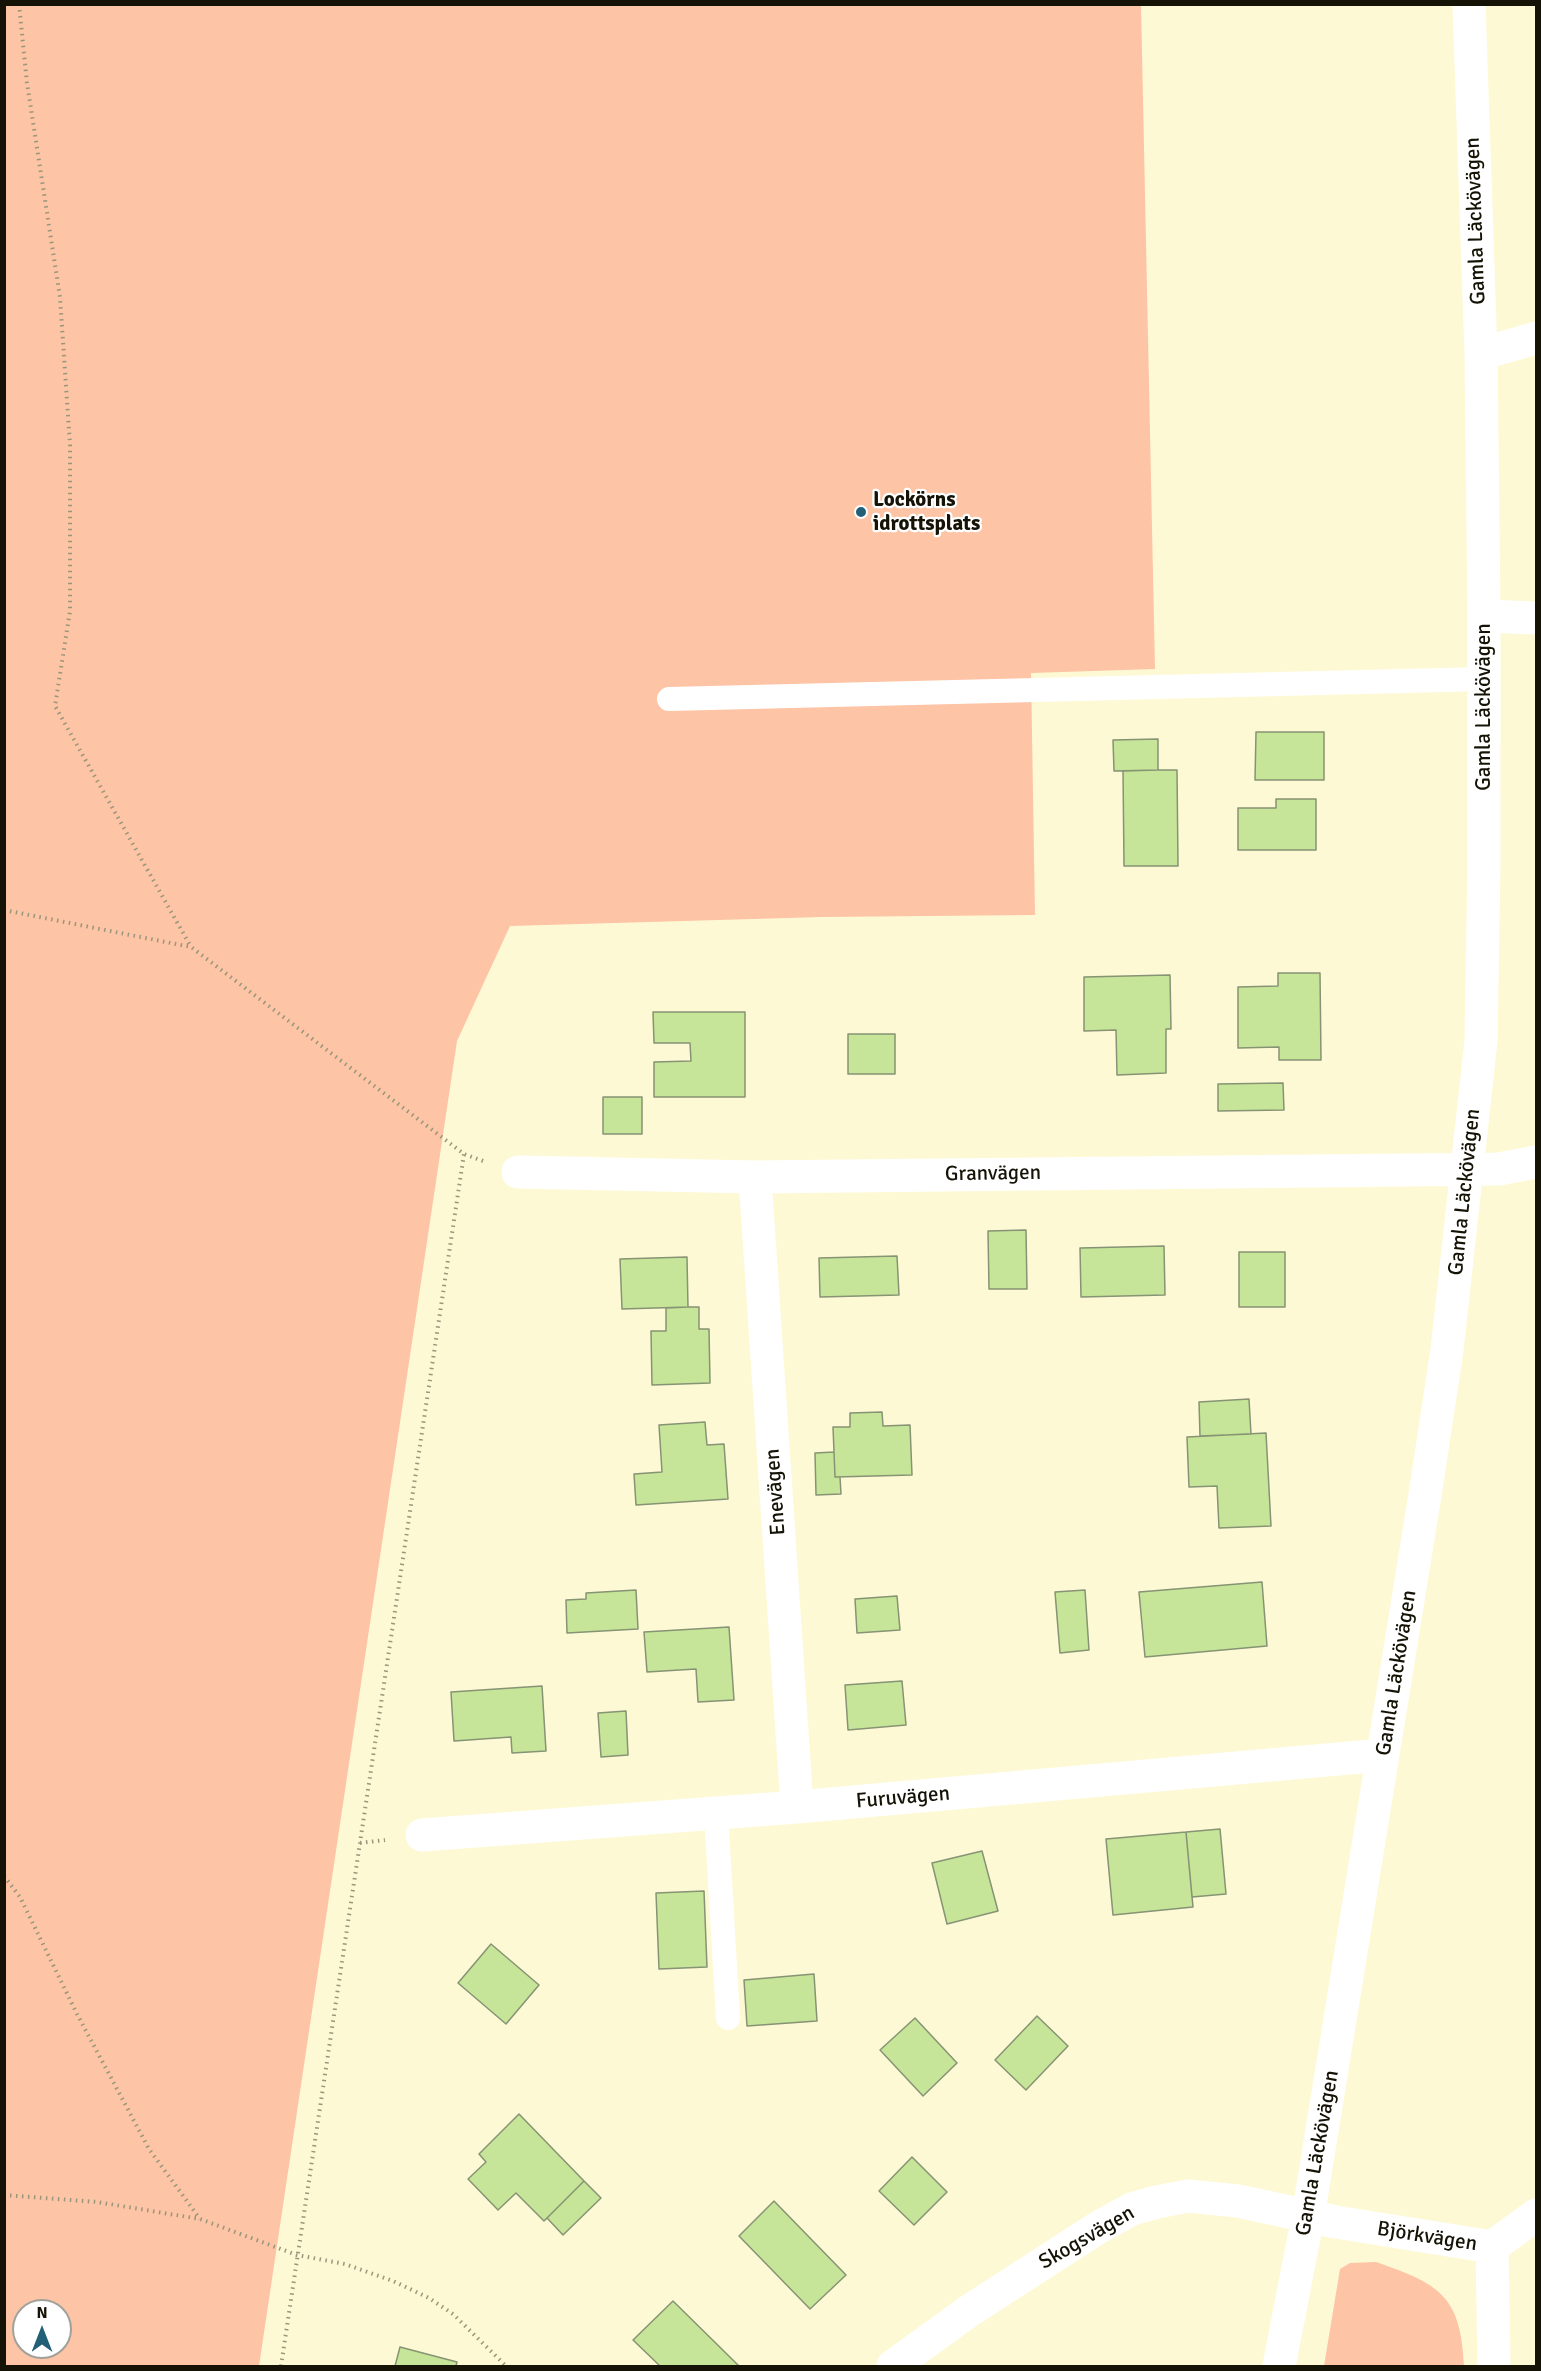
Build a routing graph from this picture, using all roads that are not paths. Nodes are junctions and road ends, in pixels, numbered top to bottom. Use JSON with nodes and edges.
{"nodes":[{"id":1,"x":1469,"y":4,"type":"edge"},
{"id":2,"x":1536,"y":338,"type":"edge"},
{"id":3,"x":1481,"y":354,"type":"junction"},
{"id":4,"x":1484,"y":616,"type":"junction"},
{"id":5,"x":1536,"y":618,"type":"edge"},
{"id":6,"x":1484,"y":679,"type":"junction"},
{"id":7,"x":669,"y":699,"type":"dead end"},
{"id":8,"x":1536,"y":1162,"type":"edge"},
{"id":9,"x":1467,"y":1169,"type":"junction"},
{"id":10,"x":518,"y":1172,"type":"road end"},
{"id":11,"x":755,"y":1177,"type":"junction"},
{"id":12,"x":1383,"y":1755,"type":"junction"},
{"id":13,"x":796,"y":1807,"type":"junction"},
{"id":14,"x":716,"y":1812,"type":"junction"},
{"id":15,"x":422,"y":1835,"type":"dead end"},
{"id":16,"x":728,"y":2018,"type":"dead end"},
{"id":17,"x":1536,"y":2215,"type":"edge"},
{"id":18,"x":1308,"y":2217,"type":"junction"},
{"id":19,"x":1492,"y":2247,"type":"junction"},
{"id":20,"x":893,"y":2367,"type":"edge"},
{"id":21,"x":1279,"y":2367,"type":"edge"},
{"id":22,"x":1494,"y":2367,"type":"edge"}],
"edges":[{"from":1,"to":3,"type":"street","name":"Gamla Läckövägen"},
{"from":2,"to":3,"type":"street"},
{"from":3,"to":4,"type":"street","name":"Gamla Läckövägen"},
{"from":4,"to":5,"type":"street"},
{"from":4,"to":6,"type":"street","name":"Gamla Läckövägen"},
{"from":6,"to":7,"type":"lane"},
{"from":6,"to":9,"type":"street","name":"Gamla Läckövägen"},
{"from":8,"to":9,"type":"street","name":"Granvägen"},
{"from":9,"to":11,"type":"street","name":"Granvägen"},
{"from":9,"to":12,"type":"street","name":"Gamla Läckövägen"},
{"from":10,"to":11,"type":"street","name":"Granvägen"},
{"from":11,"to":13,"type":"street","name":"Enevägen"},
{"from":12,"to":13,"type":"street","name":"Furuvägen"},
{"from":12,"to":18,"type":"street","name":"Gamla Läckövägen"},
{"from":13,"to":14,"type":"street","name":"Furuvägen"},
{"from":14,"to":15,"type":"street","name":"Furuvägen"},
{"from":14,"to":16,"type":"lane"},
{"from":17,"to":19,"type":"street","name":"Björkvägen"},
{"from":18,"to":19,"type":"street","name":"Björkvägen"},
{"from":18,"to":20,"type":"street","name":"Skogsvägen"},
{"from":18,"to":21,"type":"street","name":"Gamla Läckövägen"},
{"from":19,"to":22,"type":"street"}]}
